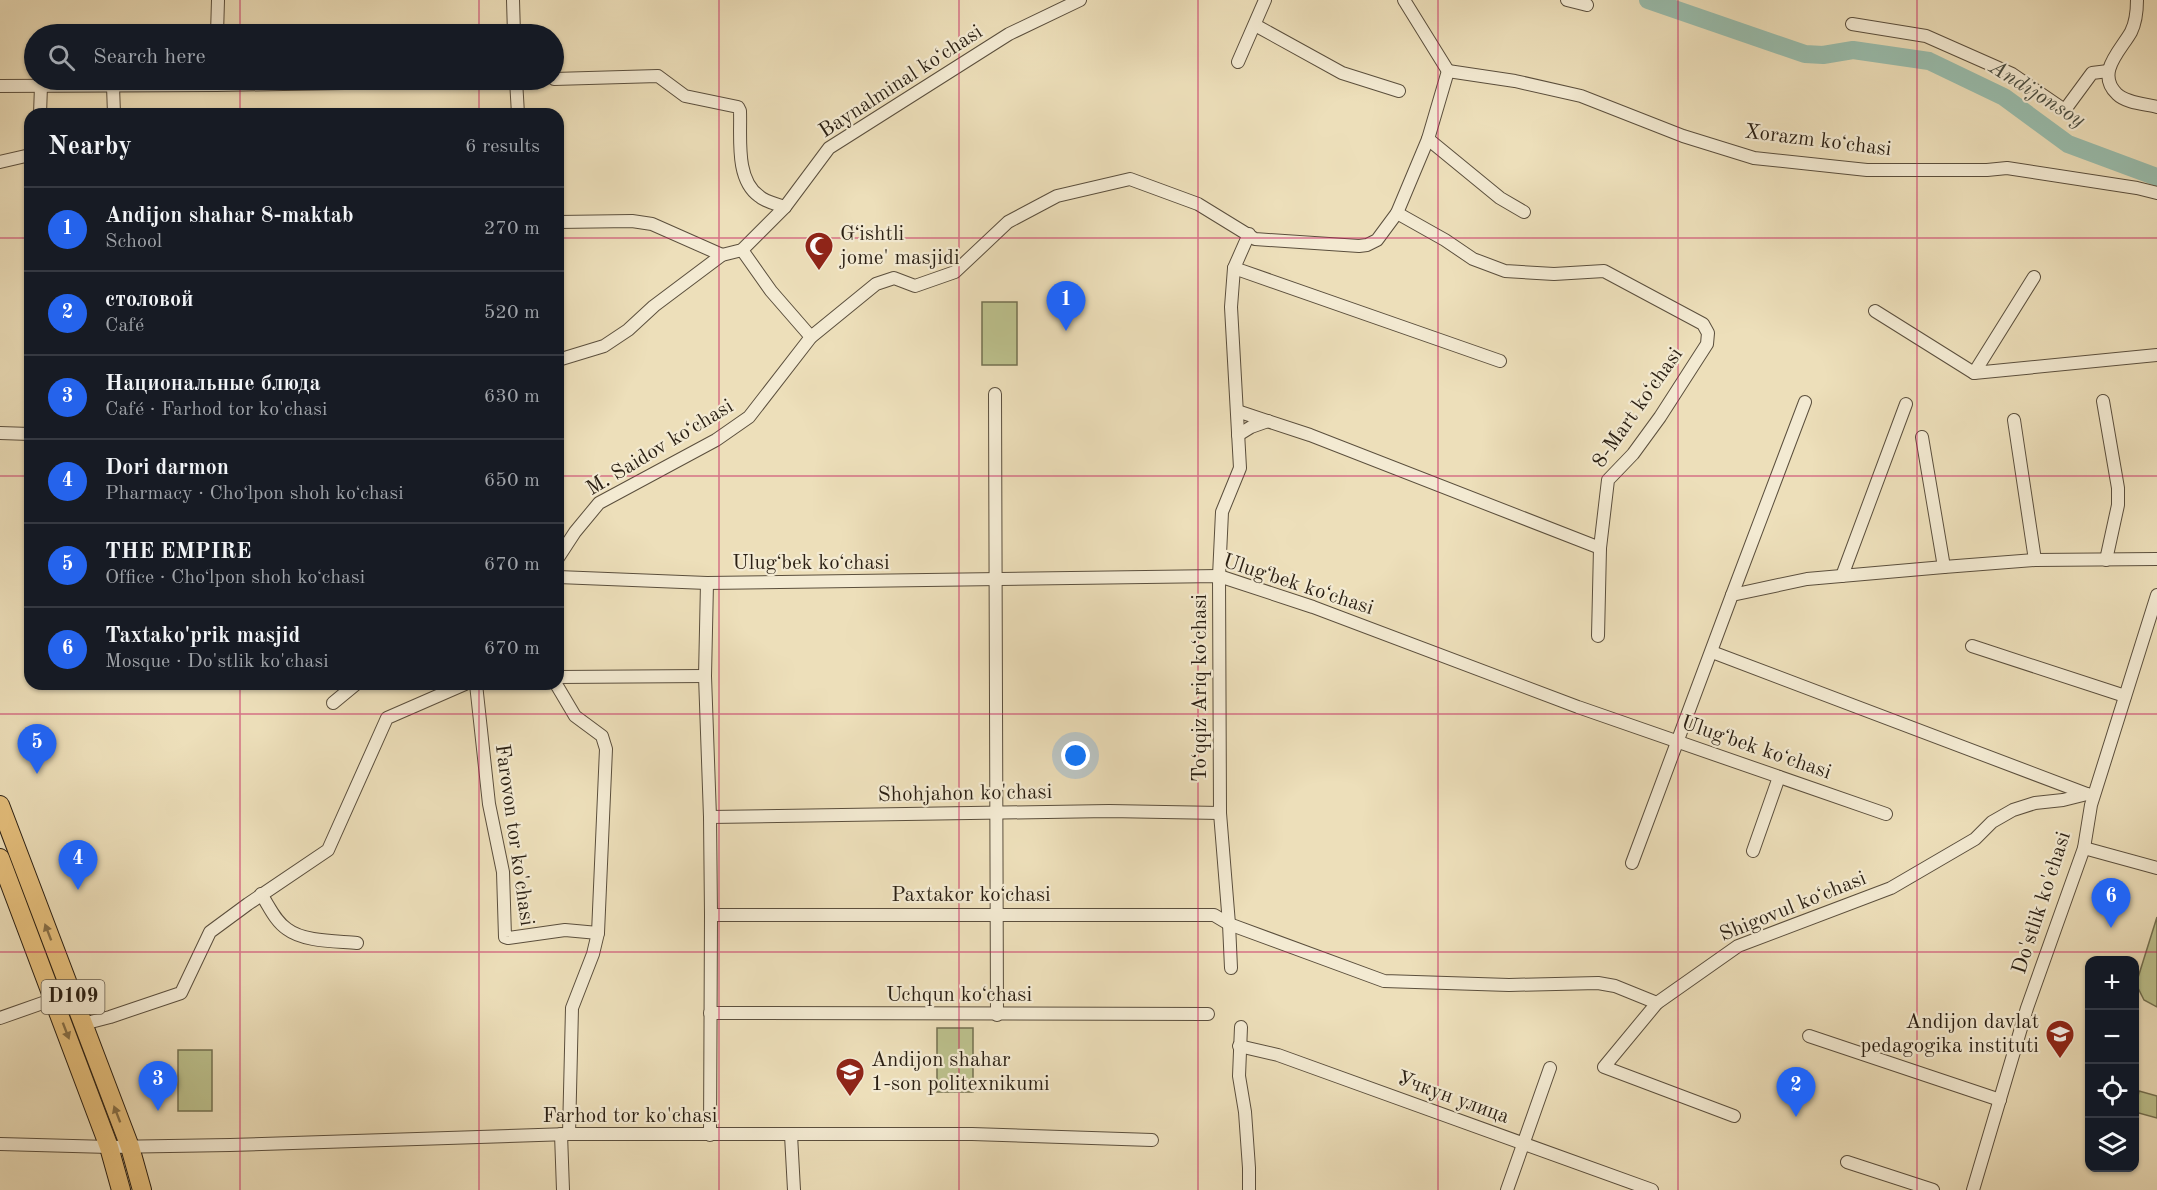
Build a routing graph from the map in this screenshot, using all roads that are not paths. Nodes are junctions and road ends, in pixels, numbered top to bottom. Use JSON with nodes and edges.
{"nodes":[{"id":1,"x":218,"y":0,"type":"edge"},
{"id":2,"x":513,"y":0,"type":"edge"},
{"id":3,"x":1080,"y":0,"type":"edge"},
{"id":4,"x":1265,"y":0,"type":"edge"},
{"id":5,"x":1404,"y":0,"type":"edge"},
{"id":6,"x":1567,"y":0,"type":"edge"},
{"id":7,"x":2137,"y":0,"type":"edge"},
{"id":8,"x":1587,"y":5,"type":"dead end"},
{"id":9,"x":217,"y":24,"type":"edge"},
{"id":10,"x":514,"y":24,"type":"edge"},
{"id":11,"x":1852,"y":24,"type":"dead end"},
{"id":12,"x":1255,"y":25,"type":"junction"},
{"id":13,"x":1238,"y":62,"type":"dead end"},
{"id":14,"x":1448,"y":71,"type":"junction"},
{"id":15,"x":2108,"y":71,"type":"junction"},
{"id":16,"x":564,"y":79,"type":"edge"},
{"id":17,"x":0,"y":86,"type":"edge"},
{"id":18,"x":24,"y":86,"type":"edge"},
{"id":19,"x":41,"y":90,"type":"edge"},
{"id":20,"x":113,"y":90,"type":"edge"},
{"id":21,"x":517,"y":90,"type":"edge"},
{"id":22,"x":1400,"y":92,"type":"dead end"},
{"id":23,"x":2157,"y":107,"type":"edge"},
{"id":24,"x":40,"y":108,"type":"edge"},
{"id":25,"x":114,"y":108,"type":"edge"},
{"id":26,"x":518,"y":108,"type":"edge"},
{"id":27,"x":1428,"y":139,"type":"junction"},
{"id":28,"x":24,"y":156,"type":"edge"},
{"id":29,"x":0,"y":162,"type":"edge"},
{"id":30,"x":2157,"y":194,"type":"edge"},
{"id":31,"x":785,"y":207,"type":"junction"},
{"id":32,"x":1524,"y":212,"type":"dead end"},
{"id":33,"x":1397,"y":213,"type":"junction"},
{"id":34,"x":564,"y":222,"type":"edge"},
{"id":35,"x":1249,"y":234,"type":"junction"},
{"id":36,"x":742,"y":250,"type":"junction"},
{"id":37,"x":722,"y":255,"type":"junction"},
{"id":38,"x":1234,"y":268,"type":"junction"},
{"id":39,"x":2034,"y":277,"type":"dead end"},
{"id":40,"x":1875,"y":311,"type":"dead end"},
{"id":41,"x":812,"y":337,"type":"junction"},
{"id":42,"x":2157,"y":354,"type":"edge"},
{"id":43,"x":564,"y":358,"type":"edge"},
{"id":44,"x":1500,"y":361,"type":"dead end"},
{"id":45,"x":1974,"y":373,"type":"junction"},
{"id":46,"x":995,"y":394,"type":"dead end"},
{"id":47,"x":2103,"y":401,"type":"dead end"},
{"id":48,"x":1805,"y":402,"type":"dead end"},
{"id":49,"x":1906,"y":404,"type":"dead end"},
{"id":50,"x":1237,"y":411,"type":"junction"},
{"id":51,"x":2014,"y":420,"type":"dead end"},
{"id":52,"x":1268,"y":421,"type":"junction"},
{"id":53,"x":0,"y":433,"type":"edge"},
{"id":54,"x":24,"y":434,"type":"edge"},
{"id":55,"x":1238,"y":435,"type":"junction"},
{"id":56,"x":1922,"y":437,"type":"dead end"},
{"id":57,"x":1600,"y":548,"type":"junction"},
{"id":58,"x":564,"y":549,"type":"edge"},
{"id":59,"x":2157,"y":559,"type":"edge"},
{"id":60,"x":2035,"y":560,"type":"junction"},
{"id":61,"x":2106,"y":560,"type":"junction"},
{"id":62,"x":1944,"y":567,"type":"junction"},
{"id":63,"x":1218,"y":576,"type":"junction"},
{"id":64,"x":1842,"y":576,"type":"junction"},
{"id":65,"x":564,"y":577,"type":"edge"},
{"id":66,"x":997,"y":580,"type":"junction"},
{"id":67,"x":707,"y":583,"type":"junction"},
{"id":68,"x":1732,"y":595,"type":"junction"},
{"id":69,"x":2157,"y":595,"type":"edge"},
{"id":70,"x":1598,"y":636,"type":"dead end"},
{"id":71,"x":1972,"y":646,"type":"dead end"},
{"id":72,"x":1712,"y":652,"type":"junction"},
{"id":73,"x":705,"y":676,"type":"junction"},
{"id":74,"x":564,"y":677,"type":"edge"},
{"id":75,"x":349,"y":690,"type":"edge"},
{"id":76,"x":451,"y":690,"type":"edge"},
{"id":77,"x":477,"y":690,"type":"edge"},
{"id":78,"x":560,"y":690,"type":"edge"},
{"id":79,"x":2125,"y":696,"type":"junction"},
{"id":80,"x":333,"y":703,"type":"dead end"},
{"id":81,"x":1677,"y":742,"type":"junction"},
{"id":82,"x":1779,"y":777,"type":"junction"},
{"id":83,"x":2090,"y":795,"type":"junction"},
{"id":84,"x":0,"y":805,"type":"edge"},
{"id":85,"x":996,"y":813,"type":"junction"},
{"id":86,"x":1220,"y":813,"type":"junction"},
{"id":87,"x":1886,"y":814,"type":"dead end"},
{"id":88,"x":710,"y":817,"type":"junction"},
{"id":89,"x":2084,"y":848,"type":"junction"},
{"id":90,"x":1753,"y":851,"type":"dead end"},
{"id":91,"x":0,"y":858,"type":"edge"},
{"id":92,"x":1632,"y":863,"type":"dead end"},
{"id":93,"x":2157,"y":868,"type":"edge"},
{"id":94,"x":261,"y":894,"type":"junction"},
{"id":95,"x":711,"y":915,"type":"junction"},
{"id":96,"x":997,"y":915,"type":"junction"},
{"id":97,"x":1229,"y":924,"type":"junction"},
{"id":98,"x":598,"y":933,"type":"junction"},
{"id":99,"x":357,"y":943,"type":"dead end"},
{"id":100,"x":1231,"y":968,"type":"dead end"},
{"id":101,"x":54,"y":999,"type":"junction"},
{"id":102,"x":1657,"y":1003,"type":"junction"},
{"id":103,"x":710,"y":1013,"type":"junction"},
{"id":104,"x":1208,"y":1014,"type":"dead end"},
{"id":105,"x":997,"y":1015,"type":"junction"},
{"id":106,"x":0,"y":1018,"type":"edge"},
{"id":107,"x":83,"y":1024,"type":"junction"},
{"id":108,"x":1241,"y":1027,"type":"dead end"},
{"id":109,"x":1809,"y":1036,"type":"dead end"},
{"id":110,"x":1239,"y":1046,"type":"junction"},
{"id":111,"x":1550,"y":1068,"type":"dead end"},
{"id":112,"x":2000,"y":1100,"type":"junction"},
{"id":113,"x":1734,"y":1116,"type":"dead end"},
{"id":114,"x":565,"y":1134,"type":"junction"},
{"id":115,"x":710,"y":1135,"type":"junction"},
{"id":116,"x":791,"y":1136,"type":"junction"},
{"id":117,"x":1152,"y":1140,"type":"dead end"},
{"id":118,"x":0,"y":1144,"type":"edge"},
{"id":119,"x":1525,"y":1144,"type":"junction"},
{"id":120,"x":109,"y":1147,"type":"junction"},
{"id":121,"x":130,"y":1147,"type":"junction"},
{"id":122,"x":1847,"y":1162,"type":"dead end"},
{"id":123,"x":121,"y":1190,"type":"edge"},
{"id":124,"x":142,"y":1190,"type":"edge"},
{"id":125,"x":563,"y":1190,"type":"edge"},
{"id":126,"x":794,"y":1190,"type":"edge"},
{"id":127,"x":1249,"y":1190,"type":"edge"},
{"id":128,"x":1507,"y":1190,"type":"edge"},
{"id":129,"x":1652,"y":1190,"type":"edge"},
{"id":130,"x":1933,"y":1190,"type":"edge"},
{"id":131,"x":1973,"y":1190,"type":"edge"}],
"edges":[{"from":1,"to":9,"type":"street"},
{"from":2,"to":10,"type":"street"},
{"from":3,"to":31,"type":"street","name":"Baynalminal koʻchasi"},
{"from":4,"to":12,"type":"street"},
{"from":5,"to":14,"type":"street"},
{"from":6,"to":8,"type":"street"},
{"from":7,"to":15,"type":"street"},
{"from":11,"to":15,"type":"street"},
{"from":12,"to":13,"type":"street"},
{"from":12,"to":22,"type":"street"},
{"from":14,"to":27,"type":"street","name":"M. Saidov koʻchasi"},
{"from":14,"to":30,"type":"street","name":"Xorazm koʻchasi"},
{"from":15,"to":23,"type":"street"},
{"from":16,"to":31,"type":"street"},
{"from":17,"to":18,"type":"street"},
{"from":19,"to":24,"type":"street"},
{"from":20,"to":25,"type":"street"},
{"from":21,"to":26,"type":"street"},
{"from":27,"to":32,"type":"street"},
{"from":27,"to":33,"type":"street","name":"M. Saidov koʻchasi"},
{"from":28,"to":29,"type":"street"},
{"from":31,"to":36,"type":"street","name":"Baynalminal koʻchasi"},
{"from":33,"to":35,"type":"street","name":"M. Saidov koʻchasi"},
{"from":33,"to":57,"type":"street","name":"8-Mart koʻchasi"},
{"from":34,"to":37,"type":"street"},
{"from":35,"to":38,"type":"street","name":"Toʻqqiz Ariq koʻchasi"},
{"from":35,"to":41,"type":"street","name":"M. Saidov koʻchasi"},
{"from":36,"to":37,"type":"street"},
{"from":36,"to":41,"type":"street"},
{"from":37,"to":43,"type":"street"},
{"from":38,"to":44,"type":"street"},
{"from":38,"to":50,"type":"street","name":"Toʻqqiz Ariq koʻchasi"},
{"from":39,"to":45,"type":"street"},
{"from":40,"to":45,"type":"street"},
{"from":41,"to":58,"type":"street","name":"M. Saidov koʻchasi"},
{"from":42,"to":45,"type":"street"},
{"from":46,"to":66,"type":"street"},
{"from":47,"to":61,"type":"street"},
{"from":48,"to":68,"type":"street"},
{"from":49,"to":64,"type":"street"},
{"from":50,"to":52,"type":"street"},
{"from":50,"to":55,"type":"street","name":"Toʻqqiz Ariq koʻchasi"},
{"from":51,"to":60,"type":"street"},
{"from":52,"to":55,"type":"street"},
{"from":52,"to":57,"type":"street"},
{"from":53,"to":54,"type":"street"},
{"from":55,"to":63,"type":"street","name":"Toʻqqiz Ariq koʻchasi"},
{"from":56,"to":62,"type":"street"},
{"from":57,"to":70,"type":"street","name":"8-Mart koʻchasi"},
{"from":59,"to":61,"type":"street"},
{"from":60,"to":61,"type":"street"},
{"from":60,"to":62,"type":"street"},
{"from":62,"to":64,"type":"street"},
{"from":63,"to":66,"type":"street","name":"Ulugʻbek koʻchasi"},
{"from":63,"to":81,"type":"street","name":"Ulugʻbek koʻchasi"},
{"from":63,"to":86,"type":"street","name":"Toʻqqiz Ariq koʻchasi"},
{"from":64,"to":68,"type":"street"},
{"from":65,"to":67,"type":"street","name":"Ulugʻbek koʻchasi"},
{"from":66,"to":67,"type":"street","name":"Ulugʻbek koʻchasi"},
{"from":66,"to":85,"type":"street"},
{"from":67,"to":73,"type":"street"},
{"from":68,"to":72,"type":"street"},
{"from":69,"to":79,"type":"street","name":"Do'stlik ko'chasi"},
{"from":71,"to":79,"type":"street"},
{"from":72,"to":81,"type":"street"},
{"from":72,"to":83,"type":"street"},
{"from":73,"to":74,"type":"street"},
{"from":73,"to":88,"type":"street"},
{"from":75,"to":80,"type":"street"},
{"from":76,"to":94,"type":"street"},
{"from":77,"to":98,"type":"street","name":"Farovon tor ko'chasi"},
{"from":78,"to":98,"type":"street"},
{"from":79,"to":83,"type":"street","name":"Do'stlik ko'chasi"},
{"from":81,"to":82,"type":"street","name":"Ulugʻbek koʻchasi"},
{"from":81,"to":92,"type":"street"},
{"from":82,"to":87,"type":"street","name":"Ulugʻbek koʻchasi"},
{"from":82,"to":90,"type":"street"},
{"from":83,"to":89,"type":"street","name":"Do'stlik ko'chasi"},
{"from":83,"to":102,"type":"street","name":"Shigovul koʻchasi"},
{"from":107,"to":84,"type":"main road","number":"D109","one_way":true},
{"from":85,"to":86,"type":"street","name":"Shohjahon ko'chasi"},
{"from":85,"to":88,"type":"street","name":"Shohjahon ko'chasi"},
{"from":85,"to":96,"type":"street"},
{"from":86,"to":97,"type":"street","name":"Toʻqqiz Ariq koʻchasi"},
{"from":88,"to":95,"type":"street"},
{"from":89,"to":93,"type":"street"},
{"from":89,"to":112,"type":"street","name":"Do'stlik ko'chasi"},
{"from":91,"to":101,"type":"main road","number":"D109"},
{"from":94,"to":99,"type":"street"},
{"from":94,"to":107,"type":"street"},
{"from":95,"to":96,"type":"street","name":"Paxtakor koʻchasi"},
{"from":95,"to":103,"type":"street"},
{"from":96,"to":97,"type":"street","name":"Paxtakor koʻchasi"},
{"from":96,"to":105,"type":"street"},
{"from":97,"to":100,"type":"street","name":"Toʻqqiz Ariq koʻchasi"},
{"from":97,"to":102,"type":"street"},
{"from":98,"to":114,"type":"street"},
{"from":101,"to":106,"type":"street"},
{"from":101,"to":120,"type":"main road","number":"D109","one_way":true},
{"from":102,"to":113,"type":"street","name":"Shigovul koʻchasi"},
{"from":103,"to":105,"type":"street","name":"Uchqun koʻchasi"},
{"from":103,"to":115,"type":"street"},
{"from":104,"to":105,"type":"street","name":"Uchqun koʻchasi"},
{"from":121,"to":107,"type":"main road","number":"D109","one_way":true},
{"from":108,"to":110,"type":"street"},
{"from":109,"to":112,"type":"street"},
{"from":110,"to":119,"type":"street","name":"Учкун улица"},
{"from":110,"to":127,"type":"street"},
{"from":111,"to":119,"type":"street"},
{"from":112,"to":131,"type":"street","name":"Do'stlik ko'chasi"},
{"from":114,"to":115,"type":"street","name":"Farhod tor ko'chasi"},
{"from":114,"to":121,"type":"street","name":"Farhod tor ko'chasi"},
{"from":114,"to":125,"type":"street"},
{"from":115,"to":116,"type":"street","name":"Farhod tor ko'chasi"},
{"from":116,"to":117,"type":"street","name":"Farhod tor ko'chasi"},
{"from":116,"to":126,"type":"street"},
{"from":118,"to":120,"type":"street","name":"Farhod tor ko'chasi"},
{"from":119,"to":128,"type":"street"},
{"from":119,"to":129,"type":"street","name":"Учкун улица"},
{"from":120,"to":121,"type":"street","name":"Farhod tor ko'chasi"},
{"from":120,"to":123,"type":"main road","number":"D109"},
{"from":121,"to":124,"type":"main road","number":"D109"},
{"from":122,"to":130,"type":"street"}]}
